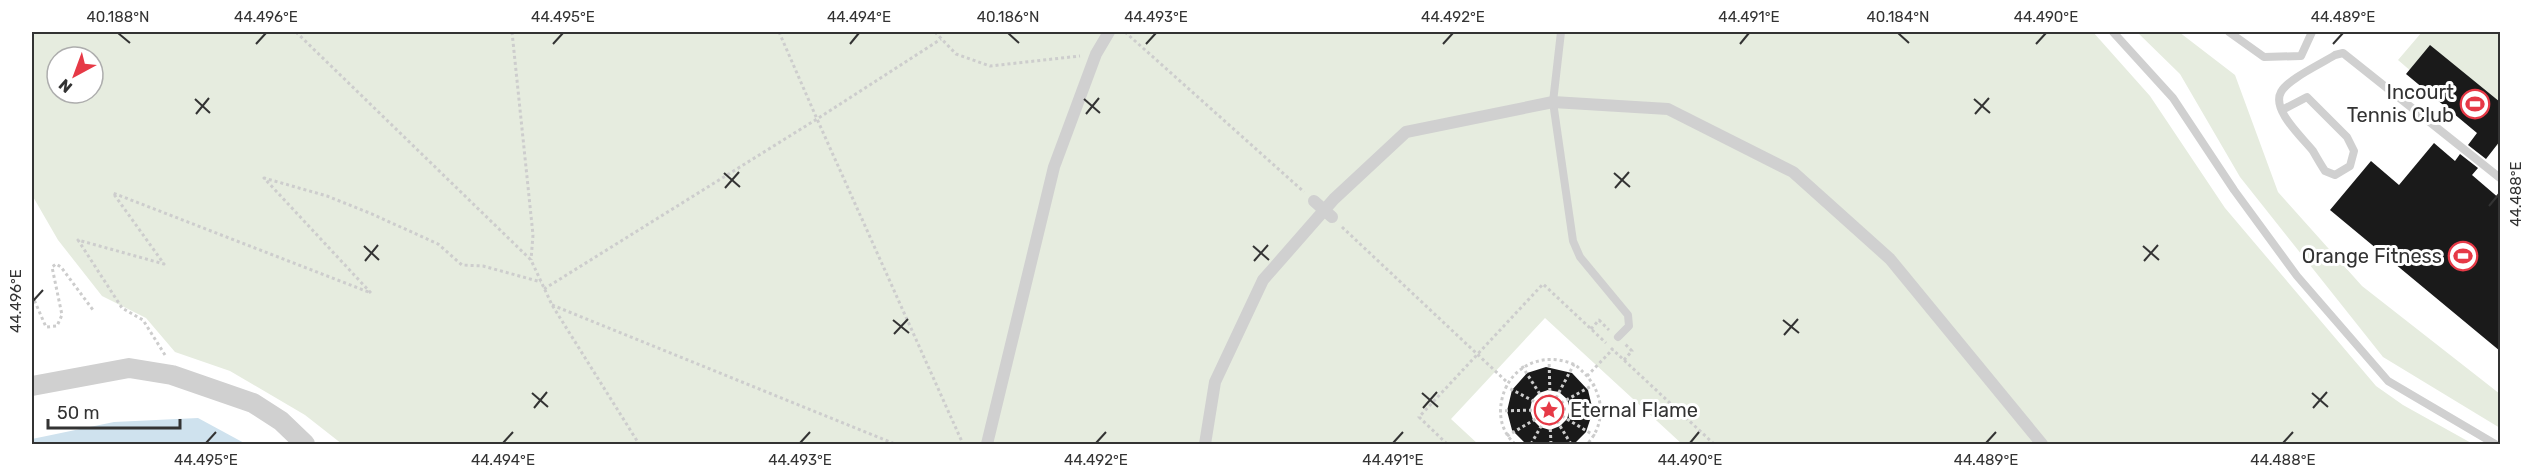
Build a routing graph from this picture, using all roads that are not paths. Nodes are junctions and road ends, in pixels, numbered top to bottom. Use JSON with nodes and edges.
{"nodes":[{"id":1,"x":1109,"y":32,"type":"edge"},
{"id":2,"x":1561,"y":32,"type":"edge"},
{"id":3,"x":2113,"y":32,"type":"edge"},
{"id":4,"x":2229,"y":32,"type":"edge"},
{"id":5,"x":2312,"y":32,"type":"edge"},
{"id":6,"x":1553,"y":102,"type":"junction"},
{"id":7,"x":2282,"y":110,"type":"junction"},
{"id":8,"x":2500,"y":178,"type":"edge"},
{"id":9,"x":1617,"y":337,"type":"road end"},
{"id":10,"x":32,"y":386,"type":"edge"},
{"id":11,"x":305,"y":444,"type":"edge"},
{"id":12,"x":987,"y":444,"type":"edge"},
{"id":13,"x":1205,"y":444,"type":"edge"},
{"id":14,"x":2042,"y":444,"type":"edge"},
{"id":15,"x":2495,"y":444,"type":"edge"}],
"edges":[{"from":1,"to":12,"type":"street"},
{"from":2,"to":6,"type":"lane"},
{"from":3,"to":15,"type":"lane"},
{"from":4,"to":5,"type":"lane"},
{"from":6,"to":9,"type":"lane"},
{"from":6,"to":13,"type":"street"},
{"from":6,"to":14,"type":"street"},
{"from":7,"to":7,"type":"lane"},
{"from":7,"to":8,"type":"lane"},
{"from":10,"to":11,"type":"street"}]}
